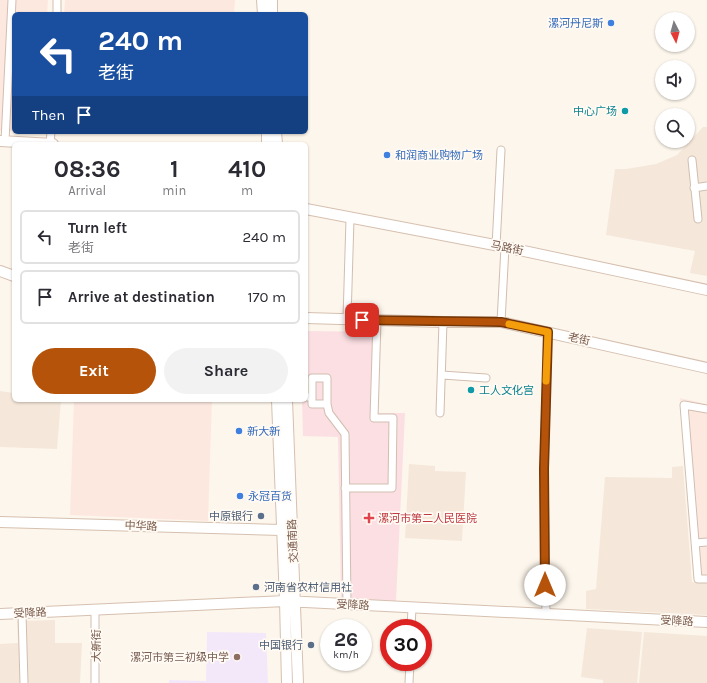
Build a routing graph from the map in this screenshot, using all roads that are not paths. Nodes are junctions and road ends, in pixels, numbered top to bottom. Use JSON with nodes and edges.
{"nodes":[{"id":1,"x":12,"y":0,"type":"edge"},
{"id":2,"x":57,"y":0,"type":"edge"},
{"id":3,"x":256,"y":0,"type":"edge"},
{"id":4,"x":269,"y":7,"type":"edge"},
{"id":5,"x":57,"y":12,"type":"edge"},
{"id":6,"x":3,"y":141,"type":"edge"},
{"id":7,"x":19,"y":142,"type":"edge"},
{"id":8,"x":501,"y":150,"type":"dead end"},
{"id":9,"x":692,"y":160,"type":"dead end"},
{"id":10,"x":707,"y":186,"type":"edge"},
{"id":11,"x":694,"y":188,"type":"junction"},
{"id":12,"x":308,"y":209,"type":"edge"},
{"id":13,"x":350,"y":219,"type":"junction"},
{"id":14,"x":698,"y":219,"type":"dead end"},
{"id":15,"x":501,"y":247,"type":"junction"},
{"id":16,"x":0,"y":271,"type":"edge"},
{"id":17,"x":12,"y":275,"type":"edge"},
{"id":18,"x":707,"y":290,"type":"edge"},
{"id":19,"x":308,"y":318,"type":"edge"},
{"id":20,"x":346,"y":319,"type":"junction"},
{"id":21,"x":377,"y":320,"type":"junction"},
{"id":22,"x":444,"y":322,"type":"junction"},
{"id":23,"x":501,"y":322,"type":"junction"},
{"id":24,"x":548,"y":332,"type":"junction"},
{"id":25,"x":707,"y":368,"type":"edge"},
{"id":26,"x":442,"y":375,"type":"junction"},
{"id":27,"x":486,"y":378,"type":"dead end"},
{"id":28,"x":309,"y":397,"type":"edge"},
{"id":29,"x":277,"y":402,"type":"edge"},
{"id":30,"x":287,"y":402,"type":"edge"},
{"id":31,"x":327,"y":404,"type":"junction"},
{"id":32,"x":707,"y":410,"type":"edge"},
{"id":33,"x":440,"y":413,"type":"dead end"},
{"id":34,"x":345,"y":488,"type":"junction"},
{"id":35,"x":0,"y":522,"type":"edge"},
{"id":36,"x":281,"y":530,"type":"junction"},
{"id":37,"x":707,"y":542,"type":"edge"},
{"id":38,"x":695,"y":543,"type":"junction"},
{"id":39,"x":707,"y":578,"type":"edge"},
{"id":40,"x":285,"y":601,"type":"junction"},
{"id":41,"x":296,"y":601,"type":"junction"},
{"id":42,"x":347,"y":605,"type":"junction"},
{"id":43,"x":412,"y":608,"type":"junction"},
{"id":44,"x":95,"y":609,"type":"junction"},
{"id":45,"x":22,"y":613,"type":"junction"},
{"id":46,"x":0,"y":614,"type":"edge"},
{"id":47,"x":546,"y":615,"type":"junction"},
{"id":48,"x":411,"y":619,"type":"edge"},
{"id":49,"x":707,"y":622,"type":"edge"},
{"id":50,"x":410,"y":671,"type":"edge"},
{"id":51,"x":24,"y":683,"type":"edge"},
{"id":52,"x":95,"y":683,"type":"edge"},
{"id":53,"x":287,"y":683,"type":"edge"},
{"id":54,"x":298,"y":683,"type":"edge"},
{"id":55,"x":409,"y":683,"type":"edge"}],
"edges":[{"from":1,"to":6,"type":"street"},
{"from":2,"to":5,"type":"street"},
{"from":3,"to":4,"type":"street"},
{"from":6,"to":7,"type":"street"},
{"from":8,"to":15,"type":"street"},
{"from":9,"to":11,"type":"street"},
{"from":10,"to":11,"type":"street"},
{"from":11,"to":14,"type":"street"},
{"from":12,"to":13,"type":"street","name":"马路街"},
{"from":13,"to":15,"type":"street","name":"马路街"},
{"from":13,"to":20,"type":"street"},
{"from":15,"to":18,"type":"street","name":"马路街"},
{"from":15,"to":23,"type":"street"},
{"from":16,"to":17,"type":"street"},
{"from":19,"to":20,"type":"street","name":"老街"},
{"from":20,"to":21,"type":"street","name":"老街"},
{"from":21,"to":22,"type":"street","name":"老街"},
{"from":21,"to":34,"type":"street"},
{"from":22,"to":23,"type":"street","name":"老街"},
{"from":22,"to":26,"type":"street"},
{"from":23,"to":24,"type":"street","name":"老街"},
{"from":24,"to":25,"type":"street","name":"老街"},
{"from":24,"to":47,"type":"street"},
{"from":26,"to":27,"type":"street"},
{"from":26,"to":33,"type":"street"},
{"from":28,"to":31,"type":"street"},
{"from":28,"to":31,"type":"street"},
{"from":29,"to":36,"type":"street","name":"交通南路"},
{"from":30,"to":41,"type":"street","name":"交通南路"},
{"from":31,"to":34,"type":"street"},
{"from":32,"to":38,"type":"street"},
{"from":34,"to":42,"type":"street"},
{"from":35,"to":36,"type":"street","name":"中华路"},
{"from":36,"to":40,"type":"street","name":"交通南路"},
{"from":37,"to":38,"type":"street"},
{"from":38,"to":39,"type":"street"},
{"from":40,"to":41,"type":"street","name":"受降路"},
{"from":40,"to":44,"type":"street","name":"受降路"},
{"from":40,"to":53,"type":"street","name":"交通南路"},
{"from":41,"to":42,"type":"street","name":"受降路"},
{"from":41,"to":54,"type":"street","name":"交通南路"},
{"from":42,"to":43,"type":"street","name":"受降路"},
{"from":43,"to":47,"type":"street","name":"受降路"},
{"from":43,"to":48,"type":"street"},
{"from":44,"to":45,"type":"street","name":"受降路"},
{"from":44,"to":52,"type":"street","name":"大新街"},
{"from":45,"to":46,"type":"street","name":"受降路"},
{"from":45,"to":51,"type":"street"},
{"from":47,"to":49,"type":"street","name":"受降路"},
{"from":50,"to":55,"type":"street"}]}
